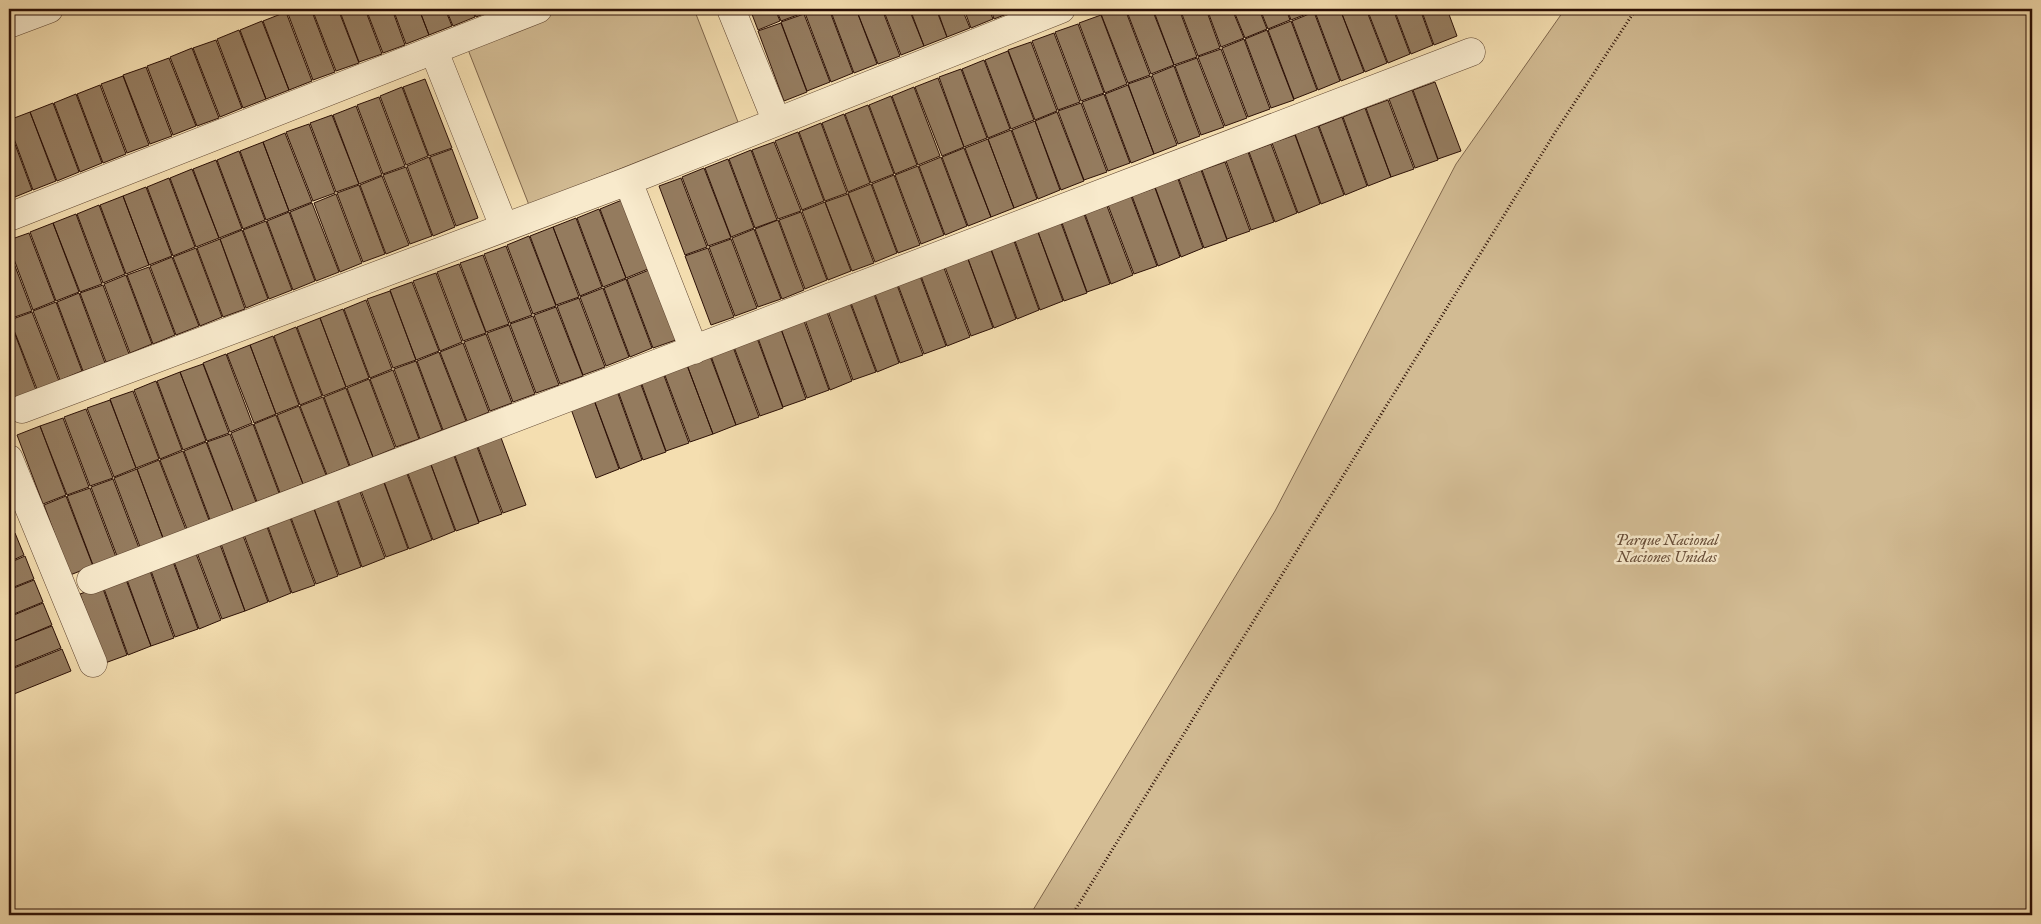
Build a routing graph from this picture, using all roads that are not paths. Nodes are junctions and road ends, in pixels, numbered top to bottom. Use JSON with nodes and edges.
{"nodes":[{"id":1,"x":49,"y":9,"type":"edge"},
{"id":2,"x":538,"y":9,"type":"edge"},
{"id":3,"x":731,"y":9,"type":"edge"},
{"id":4,"x":1061,"y":9,"type":"edge"},
{"id":5,"x":9,"y":24,"type":"edge"},
{"id":6,"x":434,"y":51,"type":"junction"},
{"id":7,"x":1471,"y":52,"type":"dead end"},
{"id":8,"x":776,"y":120,"type":"junction"},
{"id":9,"x":628,"y":181,"type":"junction"},
{"id":10,"x":9,"y":217,"type":"edge"},
{"id":11,"x":504,"y":227,"type":"junction"},
{"id":12,"x":694,"y":350,"type":"junction"},
{"id":13,"x":22,"y":409,"type":"dead end"},
{"id":14,"x":9,"y":459,"type":"edge"},
{"id":15,"x":91,"y":580,"type":"dead end"},
{"id":16,"x":93,"y":663,"type":"dead end"}],
"edges":[{"from":1,"to":5,"type":"street"},
{"from":2,"to":6,"type":"street"},
{"from":3,"to":8,"type":"street"},
{"from":4,"to":8,"type":"street"},
{"from":6,"to":10,"type":"street"},
{"from":6,"to":11,"type":"street"},
{"from":7,"to":12,"type":"street"},
{"from":8,"to":9,"type":"street"},
{"from":9,"to":11,"type":"street"},
{"from":9,"to":12,"type":"street"},
{"from":11,"to":13,"type":"street"},
{"from":12,"to":15,"type":"street"},
{"from":14,"to":16,"type":"street"}]}
